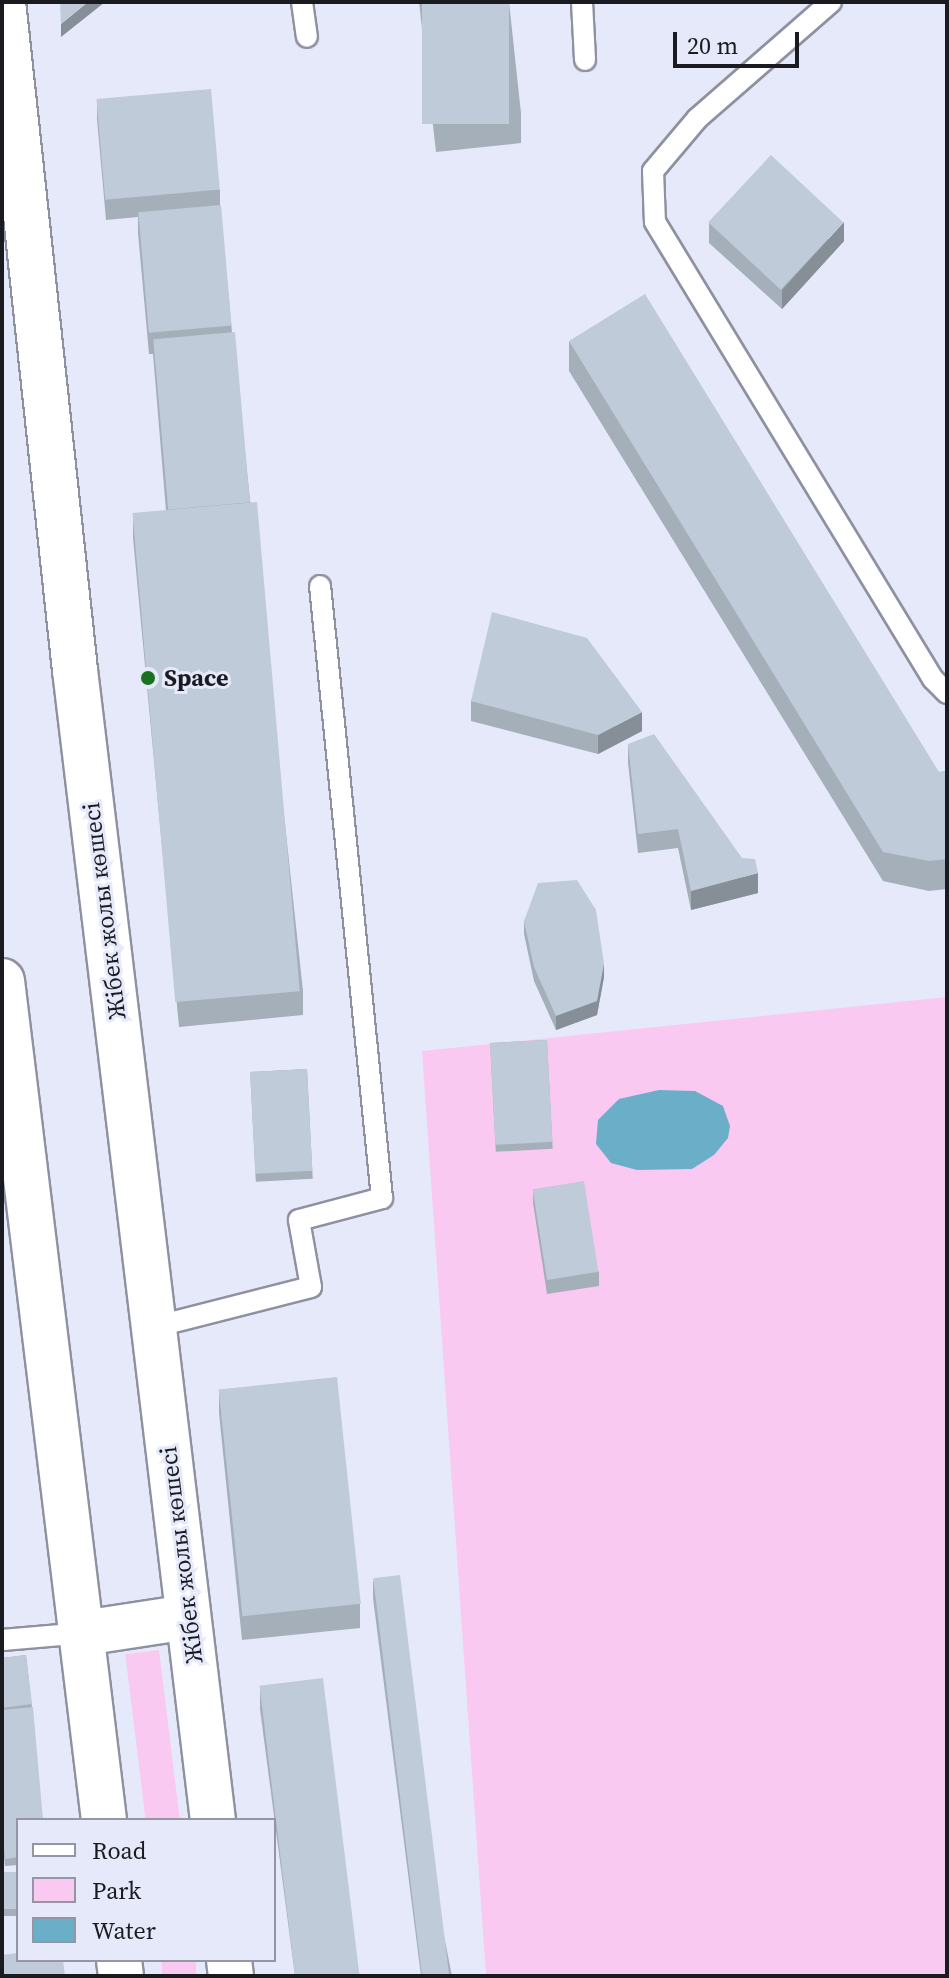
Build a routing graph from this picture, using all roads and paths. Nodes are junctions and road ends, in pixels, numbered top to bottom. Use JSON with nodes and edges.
{"nodes":[{"id":1,"x":3,"y":2,"type":"edge"},
{"id":2,"x":302,"y":2,"type":"edge"},
{"id":3,"x":582,"y":2,"type":"edge"},
{"id":4,"x":831,"y":2,"type":"edge"},
{"id":5,"x":307,"y":37,"type":"dead end"},
{"id":6,"x":585,"y":60,"type":"dead end"},
{"id":7,"x":320,"y":586,"type":"dead end"},
{"id":8,"x":947,"y":693,"type":"edge"},
{"id":9,"x":2,"y":981,"type":"edge"},
{"id":10,"x":154,"y":1327,"type":"junction"},
{"id":11,"x":188,"y":1617,"type":"junction"},
{"id":12,"x":83,"y":1633,"type":"junction"},
{"id":13,"x":2,"y":1640,"type":"edge"},
{"id":14,"x":104,"y":1818,"type":"edge"},
{"id":15,"x":213,"y":1818,"type":"edge"}],
"edges":[{"from":1,"to":10,"type":"main road","name":"Жібек жолы көшесі"},
{"from":2,"to":5,"type":"lane"},
{"from":3,"to":6,"type":"lane"},
{"from":4,"to":8,"type":"lane"},
{"from":7,"to":10,"type":"lane"},
{"from":9,"to":12,"type":"main road"},
{"from":10,"to":11,"type":"main road","name":"Жібек жолы көшесі"},
{"from":11,"to":12,"type":"main road"},
{"from":11,"to":15,"type":"main road","name":"Жібек жолы көшесі"},
{"from":12,"to":13,"type":"lane"},
{"from":12,"to":14,"type":"main road"}]}
